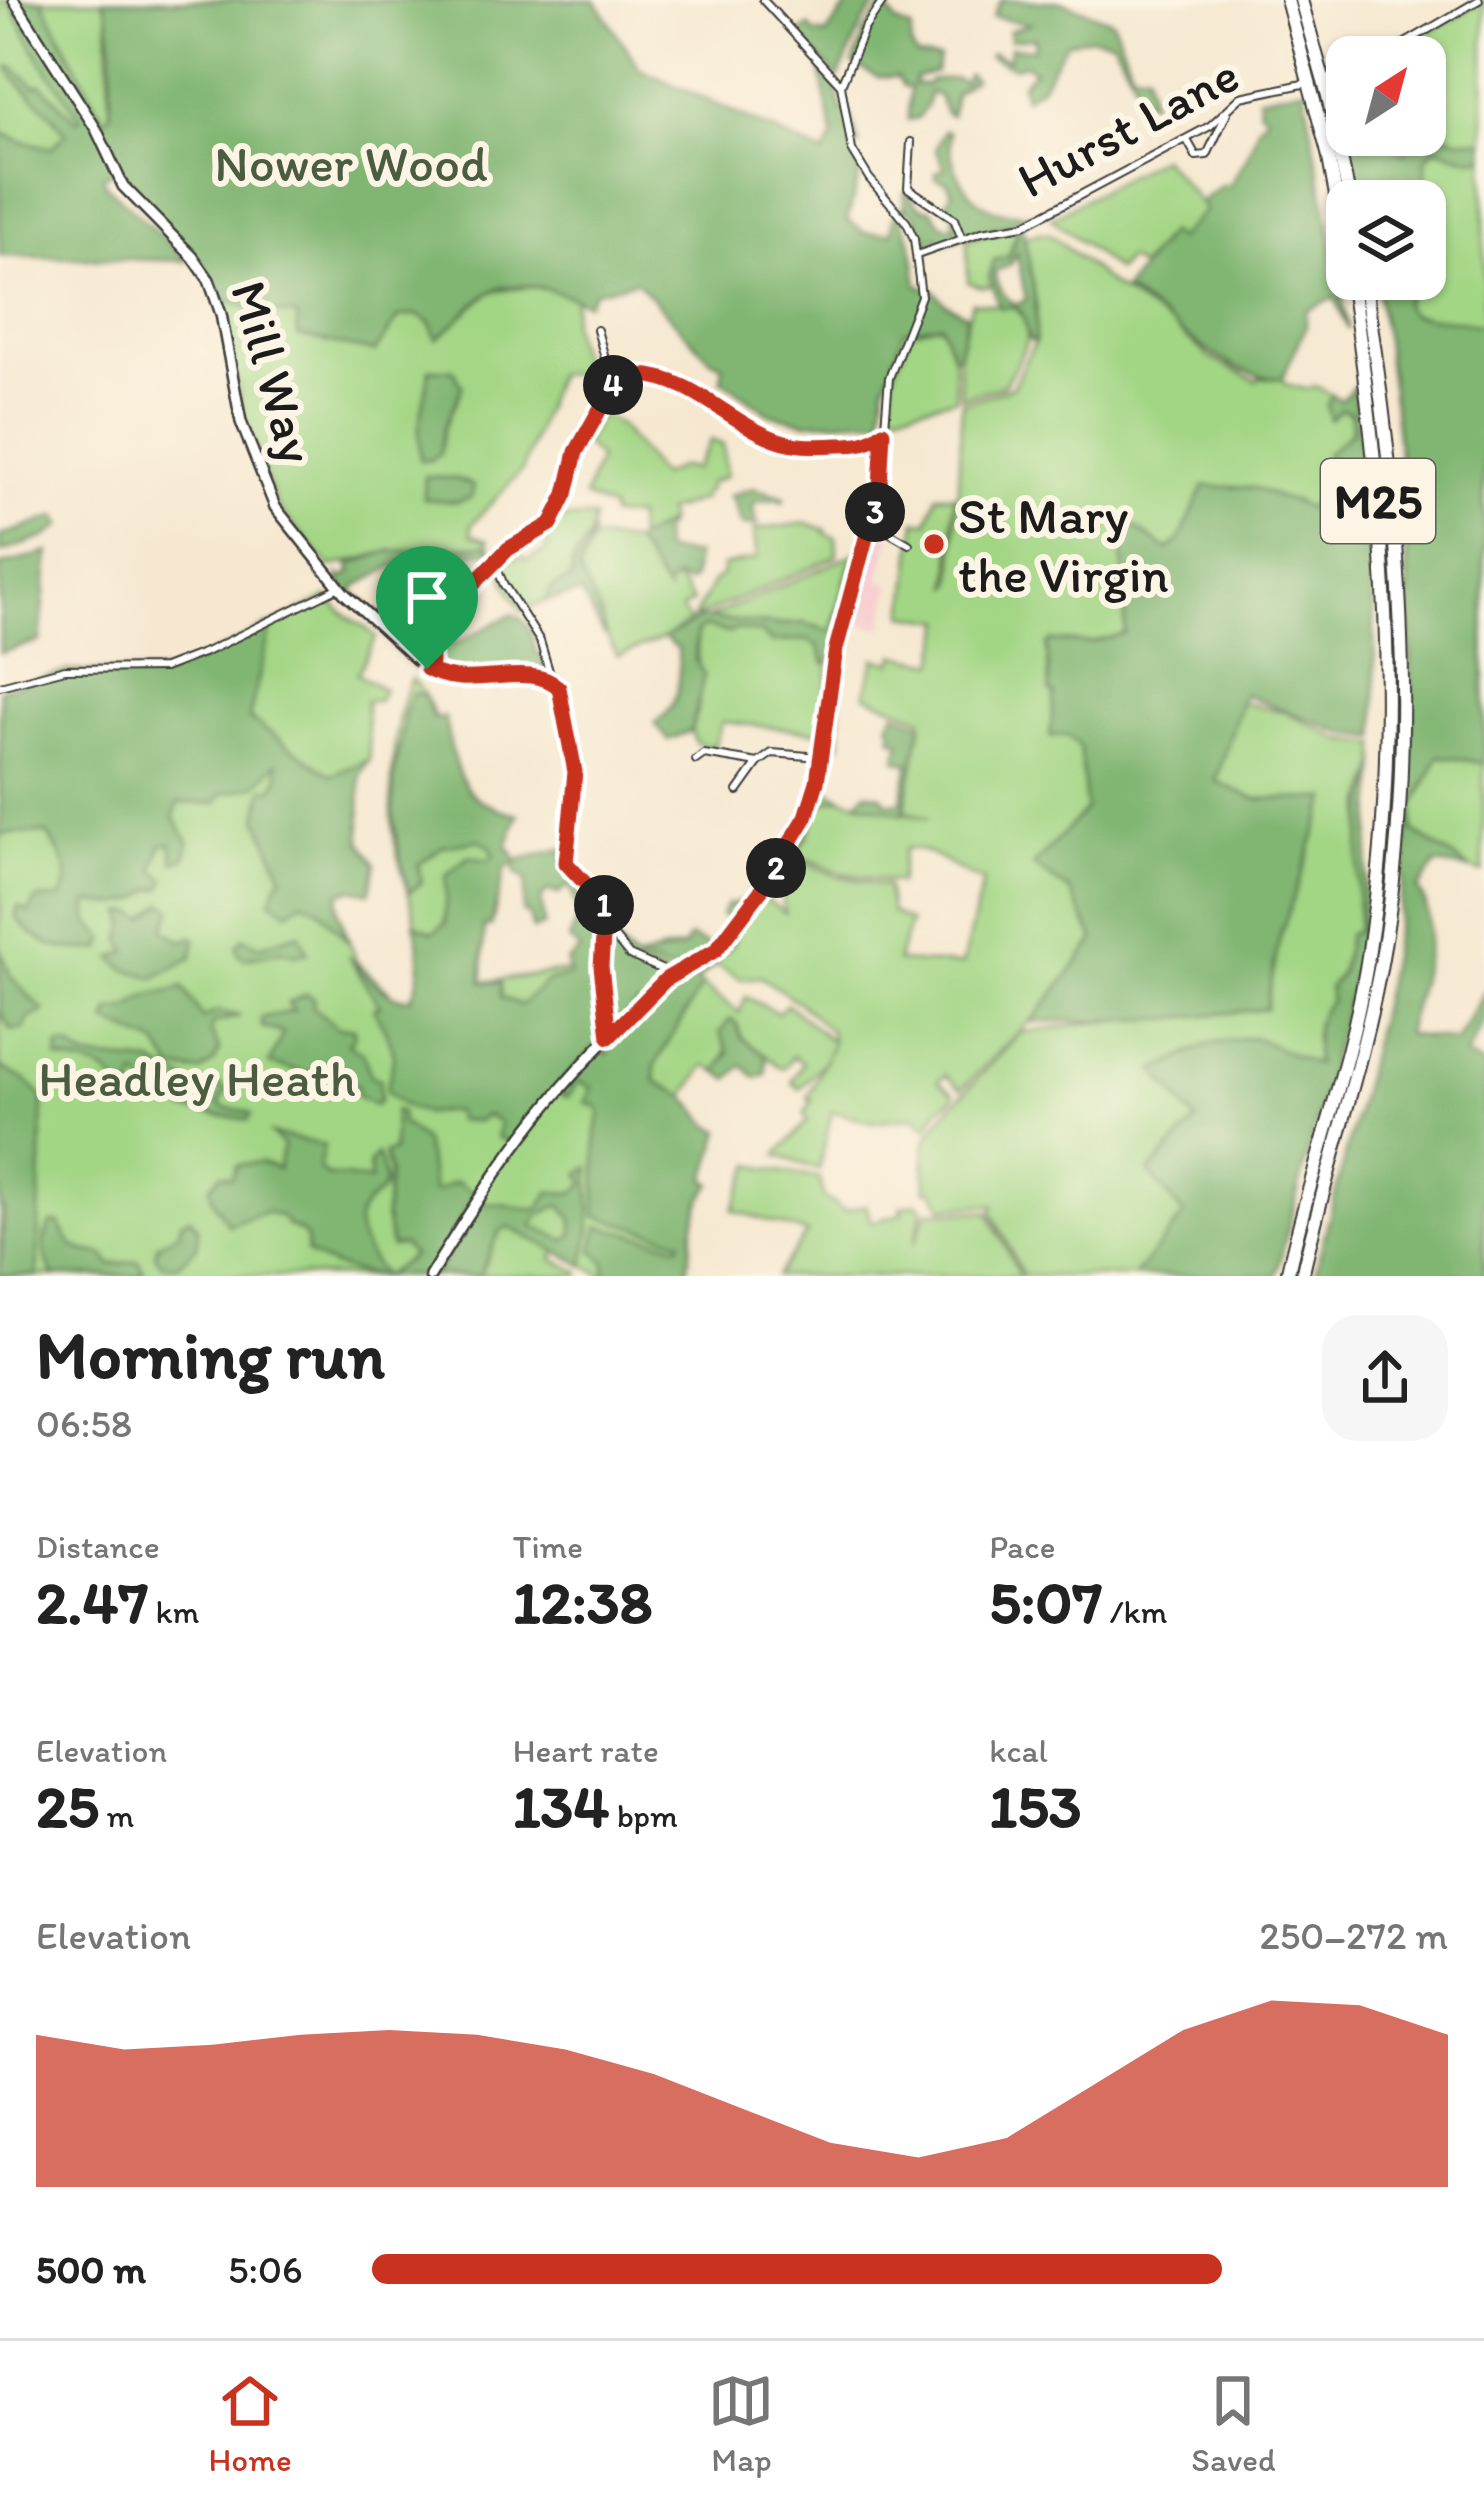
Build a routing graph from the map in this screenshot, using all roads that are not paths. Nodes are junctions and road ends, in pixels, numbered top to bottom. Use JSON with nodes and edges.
{"nodes":[{"id":1,"x":14,"y":0,"type":"edge"},
{"id":2,"x":764,"y":0,"type":"edge"},
{"id":3,"x":884,"y":0,"type":"edge"},
{"id":4,"x":1287,"y":0,"type":"edge"},
{"id":5,"x":1301,"y":0,"type":"edge"},
{"id":6,"x":1479,"y":0,"type":"edge"},
{"id":7,"x":1417,"y":36,"type":"edge"},
{"id":8,"x":1304,"y":84,"type":"dead end"},
{"id":9,"x":841,"y":85,"type":"junction"},
{"id":10,"x":1228,"y":110,"type":"junction"},
{"id":11,"x":1187,"y":140,"type":"junction"},
{"id":12,"x":911,"y":142,"type":"dead end"},
{"id":13,"x":1333,"y":180,"type":"edge"},
{"id":14,"x":1346,"y":180,"type":"edge"},
{"id":15,"x":962,"y":239,"type":"junction"},
{"id":16,"x":917,"y":255,"type":"junction"},
{"id":17,"x":1354,"y":300,"type":"edge"},
{"id":18,"x":1367,"y":300,"type":"edge"},
{"id":19,"x":597,"y":330,"type":"dead end"},
{"id":20,"x":616,"y":381,"type":"junction"},
{"id":21,"x":883,"y":432,"type":"junction"},
{"id":22,"x":867,"y":443,"type":"junction"},
{"id":23,"x":881,"y":452,"type":"junction"},
{"id":24,"x":872,"y":523,"type":"junction"},
{"id":25,"x":910,"y":544,"type":"dead end"},
{"id":26,"x":494,"y":562,"type":"junction"},
{"id":27,"x":339,"y":587,"type":"junction"},
{"id":28,"x":427,"y":669,"type":"junction"},
{"id":29,"x":552,"y":681,"type":"junction"},
{"id":30,"x":0,"y":686,"type":"edge"},
{"id":31,"x":820,"y":757,"type":"junction"},
{"id":32,"x":696,"y":760,"type":"dead end"},
{"id":33,"x":758,"y":763,"type":"junction"},
{"id":34,"x":738,"y":790,"type":"dead end"},
{"id":35,"x":603,"y":923,"type":"junction"},
{"id":36,"x":672,"y":974,"type":"junction"},
{"id":37,"x":609,"y":1037,"type":"junction"},
{"id":38,"x":430,"y":1276,"type":"edge"},
{"id":39,"x":1287,"y":1276,"type":"edge"},
{"id":40,"x":1302,"y":1276,"type":"edge"}],
"edges":[{"from":1,"to":27,"type":"main road","name":"Mill Way"},
{"from":2,"to":9,"type":"street"},
{"from":3,"to":9,"type":"street"},
{"from":4,"to":13,"type":"highway"},
{"from":5,"to":14,"type":"highway"},
{"from":6,"to":7,"type":"street"},
{"from":8,"to":10,"type":"street","name":"Hurst Lane"},
{"from":9,"to":16,"type":"street"},
{"from":10,"to":11,"type":"street","name":"Hurst Lane"},
{"from":10,"to":11,"type":"street"},
{"from":11,"to":15,"type":"street","name":"Hurst Lane"},
{"from":12,"to":15,"type":"street"},
{"from":15,"to":16,"type":"street","name":"Hurst Lane"},
{"from":16,"to":21,"type":"street"},
{"from":17,"to":39,"type":"highway","number":"M25"},
{"from":18,"to":40,"type":"highway","number":"M25"},
{"from":19,"to":20,"type":"street"},
{"from":20,"to":22,"type":"street"},
{"from":20,"to":26,"type":"street"},
{"from":21,"to":22,"type":"street"},
{"from":21,"to":23,"type":"street"},
{"from":22,"to":23,"type":"street"},
{"from":23,"to":24,"type":"street"},
{"from":24,"to":25,"type":"street"},
{"from":24,"to":31,"type":"street"},
{"from":26,"to":28,"type":"street"},
{"from":26,"to":29,"type":"street"},
{"from":27,"to":28,"type":"main road","name":"Mill Way"},
{"from":27,"to":30,"type":"street"},
{"from":28,"to":29,"type":"main road"},
{"from":29,"to":35,"type":"main road"},
{"from":31,"to":33,"type":"street"},
{"from":31,"to":36,"type":"street"},
{"from":32,"to":33,"type":"street"},
{"from":33,"to":34,"type":"street"},
{"from":35,"to":36,"type":"street"},
{"from":35,"to":37,"type":"main road"},
{"from":36,"to":37,"type":"street"},
{"from":37,"to":38,"type":"main road"}]}
